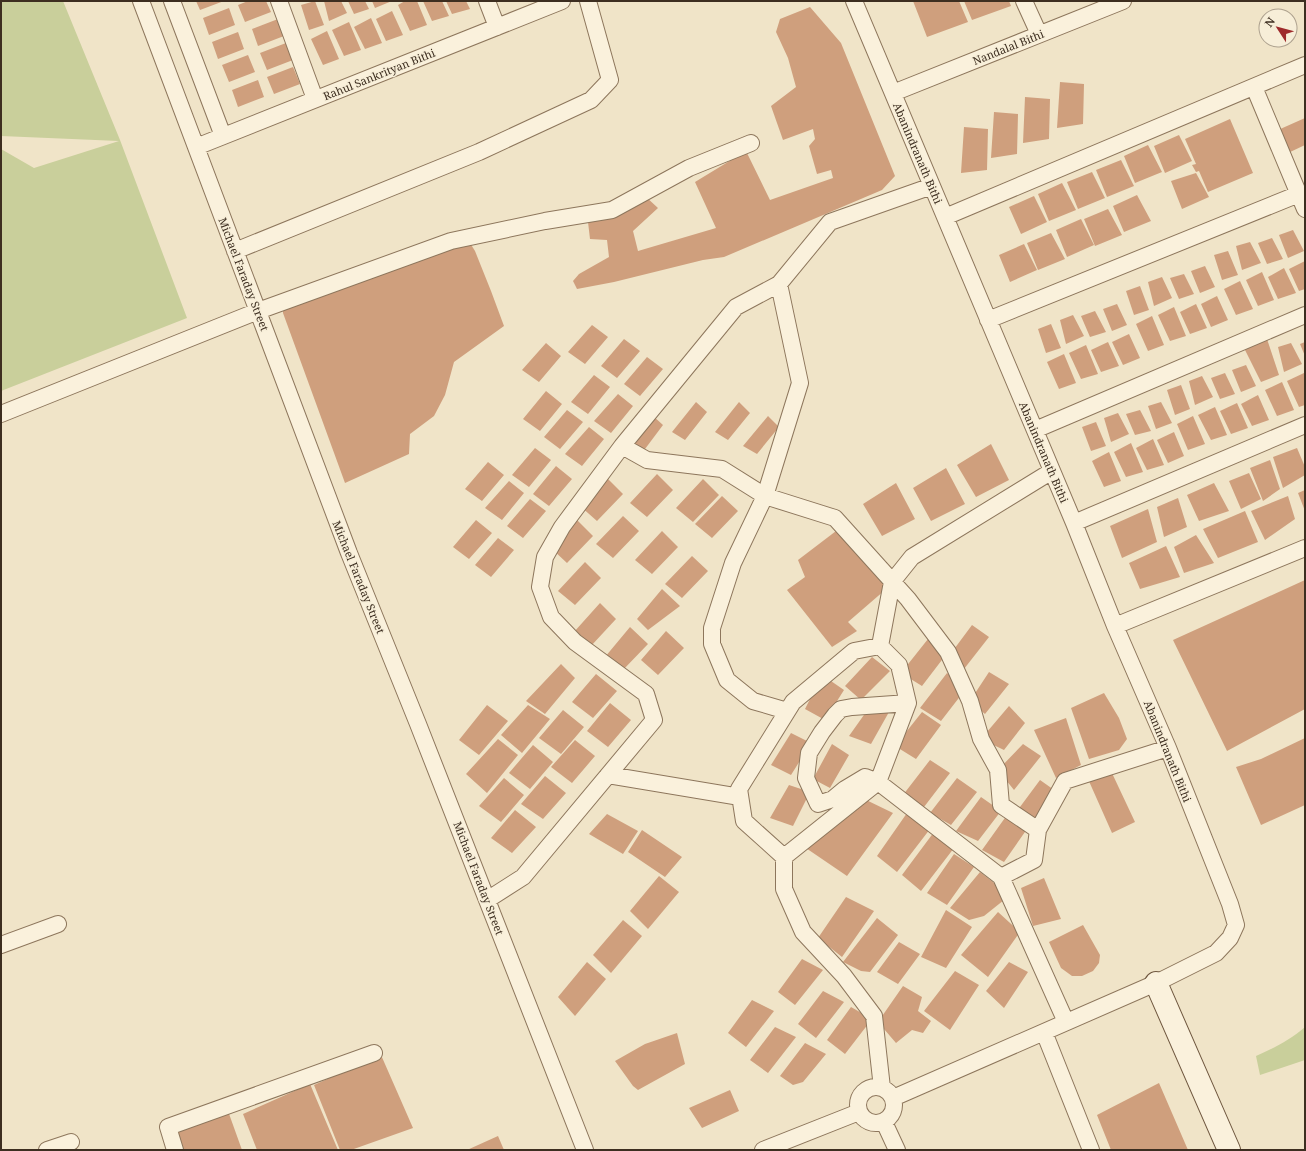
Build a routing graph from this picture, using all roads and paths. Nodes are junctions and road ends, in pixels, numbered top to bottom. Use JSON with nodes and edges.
{"nodes":[{"id":1,"x":141,"y":1,"type":"edge"},
{"id":2,"x":172,"y":1,"type":"edge"},
{"id":3,"x":279,"y":1,"type":"edge"},
{"id":4,"x":487,"y":1,"type":"edge"},
{"id":5,"x":562,"y":1,"type":"edge"},
{"id":6,"x":588,"y":1,"type":"edge"},
{"id":7,"x":854,"y":1,"type":"edge"},
{"id":8,"x":1024,"y":1,"type":"edge"},
{"id":9,"x":1121,"y":1,"type":"edge"},
{"id":10,"x":497,"y":27,"type":"junction"},
{"id":11,"x":1039,"y":34,"type":"junction"},
{"id":12,"x":1305,"y":65,"type":"edge"},
{"id":13,"x":1254,"y":87,"type":"junction"},
{"id":14,"x":893,"y":93,"type":"junction"},
{"id":15,"x":315,"y":99,"type":"junction"},
{"id":16,"x":223,"y":136,"type":"junction"},
{"id":17,"x":751,"y":143,"type":"dead end"},
{"id":18,"x":196,"y":147,"type":"junction"},
{"id":19,"x":932,"y":186,"type":"junction"},
{"id":20,"x":1299,"y":194,"type":"junction"},
{"id":21,"x":1305,"y":209,"type":"edge"},
{"id":22,"x":945,"y":217,"type":"junction"},
{"id":23,"x":235,"y":251,"type":"junction"},
{"id":24,"x":779,"y":284,"type":"junction"},
{"id":25,"x":258,"y":311,"type":"junction"},
{"id":26,"x":1305,"y":315,"type":"edge"},
{"id":27,"x":988,"y":320,"type":"junction"},
{"id":28,"x":1,"y":414,"type":"edge"},
{"id":29,"x":1305,"y":425,"type":"edge"},
{"id":30,"x":1035,"y":430,"type":"junction"},
{"id":31,"x":622,"y":446,"type":"junction"},
{"id":32,"x":1052,"y":471,"type":"junction"},
{"id":33,"x":765,"y":496,"type":"junction"},
{"id":34,"x":1074,"y":523,"type":"junction"},
{"id":35,"x":1305,"y":548,"type":"edge"},
{"id":36,"x":892,"y":582,"type":"junction"},
{"id":37,"x":1115,"y":626,"type":"junction"},
{"id":38,"x":880,"y":646,"type":"junction"},
{"id":39,"x":908,"y":703,"type":"junction"},
{"id":40,"x":787,"y":711,"type":"junction"},
{"id":41,"x":1168,"y":748,"type":"junction"},
{"id":42,"x":608,"y":775,"type":"junction"},
{"id":43,"x":878,"y":782,"type":"junction"},
{"id":44,"x":740,"y":797,"type":"junction"},
{"id":45,"x":1038,"y":830,"type":"junction"},
{"id":46,"x":784,"y":857,"type":"junction"},
{"id":47,"x":1001,"y":877,"type":"junction"},
{"id":48,"x":488,"y":900,"type":"junction"},
{"id":49,"x":58,"y":924,"type":"dead end"},
{"id":50,"x":1,"y":945,"type":"edge"},
{"id":51,"x":1156,"y":983,"type":"junction"},
{"id":52,"x":1066,"y":1022,"type":"junction"},
{"id":53,"x":1044,"y":1032,"type":"junction"},
{"id":54,"x":374,"y":1053,"type":"dead end"},
{"id":55,"x":887,"y":1093,"type":"junction"},
{"id":56,"x":859,"y":1112,"type":"junction"},
{"id":57,"x":884,"y":1122,"type":"junction"},
{"id":58,"x":71,"y":1142,"type":"dead end"},
{"id":59,"x":47,"y":1150,"type":"edge"},
{"id":60,"x":175,"y":1150,"type":"edge"},
{"id":61,"x":585,"y":1150,"type":"edge"},
{"id":62,"x":763,"y":1150,"type":"edge"},
{"id":63,"x":897,"y":1150,"type":"edge"},
{"id":64,"x":1091,"y":1150,"type":"edge"},
{"id":65,"x":1229,"y":1150,"type":"edge"}],
"edges":[{"from":1,"to":18,"type":"street","name":"Michael Faraday Street"},
{"from":2,"to":16,"type":"street"},
{"from":3,"to":15,"type":"street"},
{"from":4,"to":10,"type":"street"},
{"from":5,"to":10,"type":"street","name":"Rahul Sankrityan Bithi"},
{"from":6,"to":23,"type":"street"},
{"from":7,"to":14,"type":"street","name":"Abanindranath Bithi"},
{"from":8,"to":11,"type":"street"},
{"from":9,"to":11,"type":"street","name":"Nandalal Bithi"},
{"from":10,"to":15,"type":"street","name":"Rahul Sankrityan Bithi"},
{"from":11,"to":14,"type":"street","name":"Nandalal Bithi"},
{"from":12,"to":13,"type":"street"},
{"from":13,"to":20,"type":"street"},
{"from":13,"to":22,"type":"street"},
{"from":14,"to":19,"type":"street","name":"Abanindranath Bithi"},
{"from":15,"to":16,"type":"street","name":"Rahul Sankrityan Bithi"},
{"from":16,"to":18,"type":"street","name":"Rahul Sankrityan Bithi"},
{"from":17,"to":25,"type":"street"},
{"from":18,"to":23,"type":"street","name":"Michael Faraday Street"},
{"from":19,"to":22,"type":"street","name":"Abanindranath Bithi"},
{"from":19,"to":24,"type":"street"},
{"from":20,"to":21,"type":"street"},
{"from":20,"to":27,"type":"street"},
{"from":22,"to":27,"type":"street","name":"Abanindranath Bithi"},
{"from":23,"to":25,"type":"street","name":"Michael Faraday Street"},
{"from":24,"to":31,"type":"street"},
{"from":24,"to":33,"type":"street"},
{"from":25,"to":28,"type":"street"},
{"from":25,"to":48,"type":"street","name":"Michael Faraday Street"},
{"from":26,"to":30,"type":"street"},
{"from":27,"to":30,"type":"street","name":"Abanindranath Bithi"},
{"from":29,"to":34,"type":"street"},
{"from":30,"to":32,"type":"street","name":"Abanindranath Bithi"},
{"from":31,"to":33,"type":"street"},
{"from":31,"to":42,"type":"street"},
{"from":32,"to":34,"type":"street","name":"Abanindranath Bithi"},
{"from":32,"to":36,"type":"street"},
{"from":33,"to":36,"type":"street"},
{"from":33,"to":40,"type":"street"},
{"from":34,"to":37,"type":"street","name":"Abanindranath Bithi"},
{"from":35,"to":37,"type":"street"},
{"from":36,"to":38,"type":"street"},
{"from":36,"to":45,"type":"street"},
{"from":37,"to":41,"type":"street","name":"Abanindranath Bithi"},
{"from":38,"to":39,"type":"street"},
{"from":38,"to":40,"type":"street"},
{"from":39,"to":43,"type":"street"},
{"from":39,"to":43,"type":"street"},
{"from":40,"to":44,"type":"street"},
{"from":41,"to":45,"type":"street"},
{"from":41,"to":51,"type":"street","name":"Abanindranath Bithi"},
{"from":42,"to":44,"type":"street"},
{"from":42,"to":48,"type":"street"},
{"from":43,"to":46,"type":"street"},
{"from":43,"to":47,"type":"street"},
{"from":44,"to":46,"type":"street"},
{"from":45,"to":47,"type":"street"},
{"from":46,"to":55,"type":"street"},
{"from":47,"to":52,"type":"street"},
{"from":48,"to":61,"type":"street","name":"Michael Faraday Street"},
{"from":49,"to":50,"type":"street"},
{"from":51,"to":52,"type":"street"},
{"from":51,"to":65,"type":"street"},
{"from":52,"to":53,"type":"street"},
{"from":53,"to":55,"type":"street"},
{"from":53,"to":64,"type":"street"},
{"from":54,"to":60,"type":"street"},
{"from":55,"to":56,"type":"street"},
{"from":55,"to":57,"type":"street"},
{"from":56,"to":57,"type":"street"},
{"from":56,"to":62,"type":"street"},
{"from":57,"to":63,"type":"street"},
{"from":58,"to":59,"type":"street"}]}
